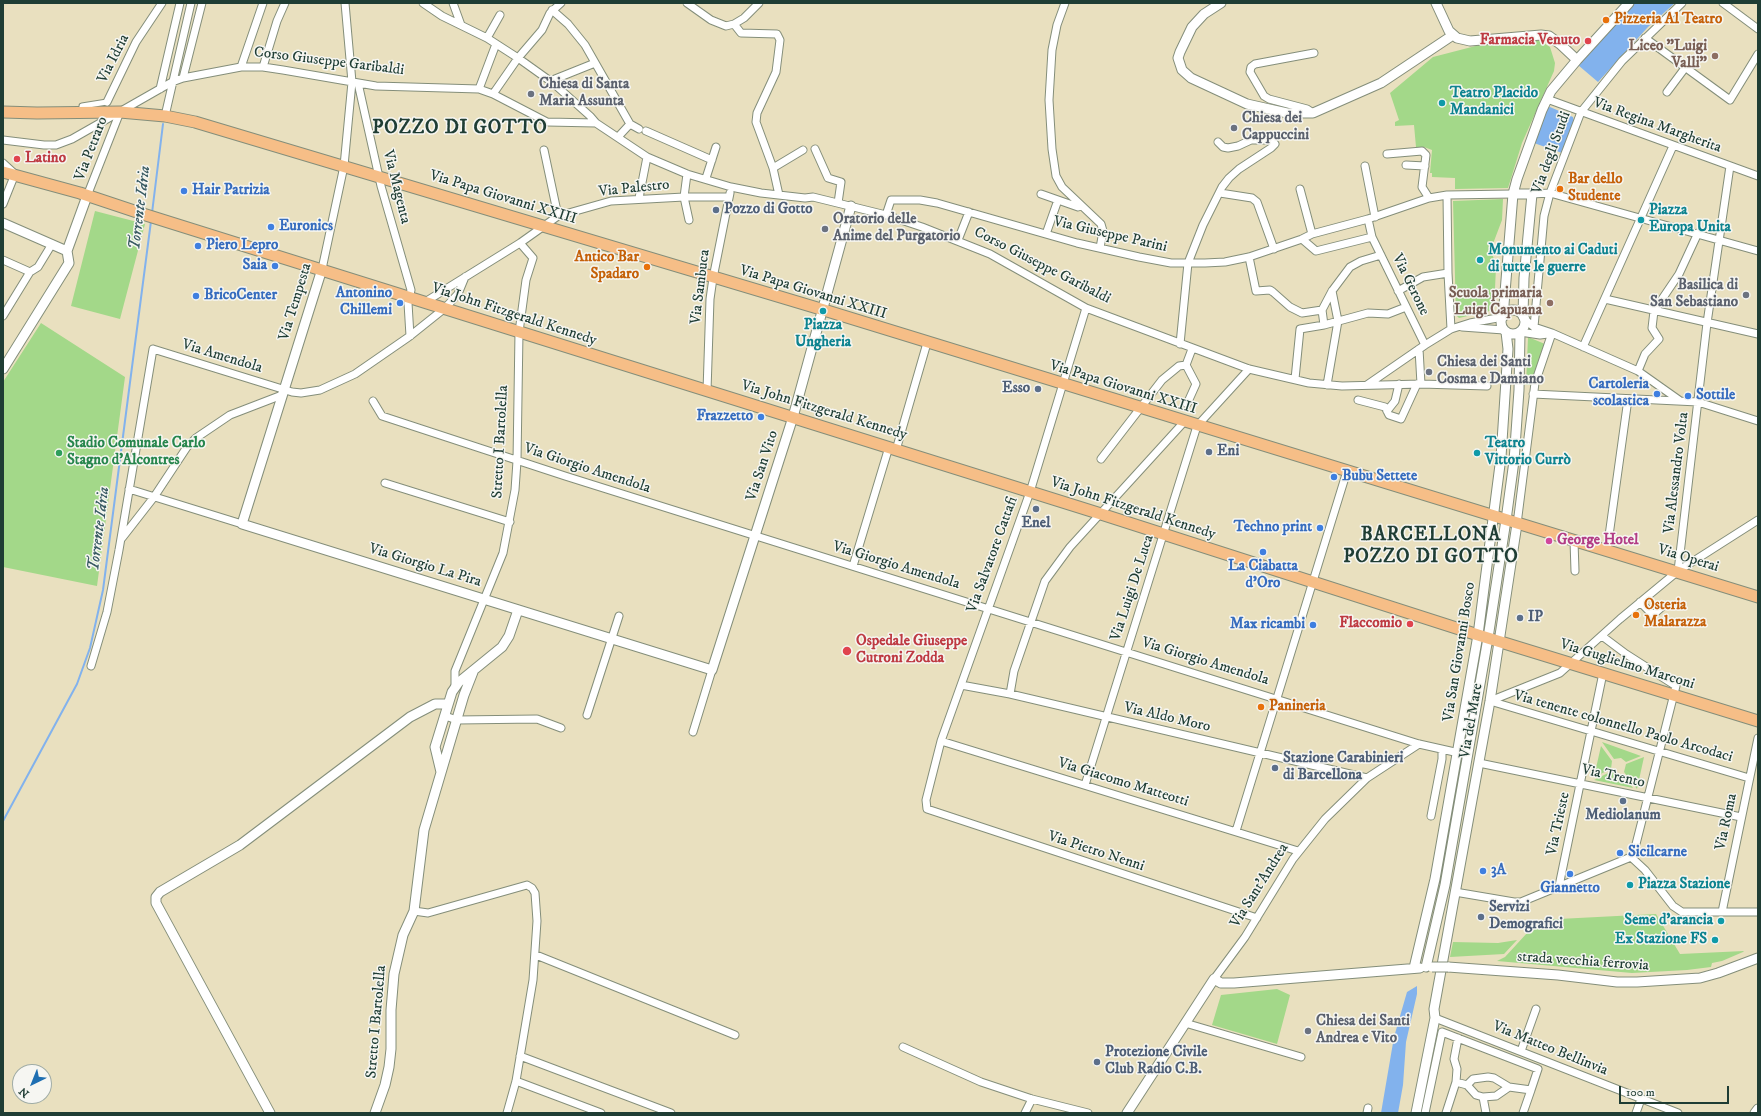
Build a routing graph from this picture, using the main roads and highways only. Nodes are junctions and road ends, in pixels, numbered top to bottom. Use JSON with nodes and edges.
{"nodes":[{"id":1,"x":3,"y":112,"type":"edge"},
{"id":2,"x":3,"y":172,"type":"edge"},
{"id":3,"x":1506,"y":520,"type":"joint"},
{"id":4,"x":1758,"y":597,"type":"edge"},
{"id":5,"x":1483,"y":636,"type":"joint"},
{"id":6,"x":1758,"y":721,"type":"edge"}],
"edges":[{"from":1,"to":3,"type":"main road","name":"Via Papa Giovanni XXIII"},
{"from":2,"to":5,"type":"main road","name":"Via John Fitzgerald Kennedy"},
{"from":3,"to":4,"type":"main road","name":"Via Operai"},
{"from":5,"to":6,"type":"main road","name":"Via Guglielmo Marconi"}]}
